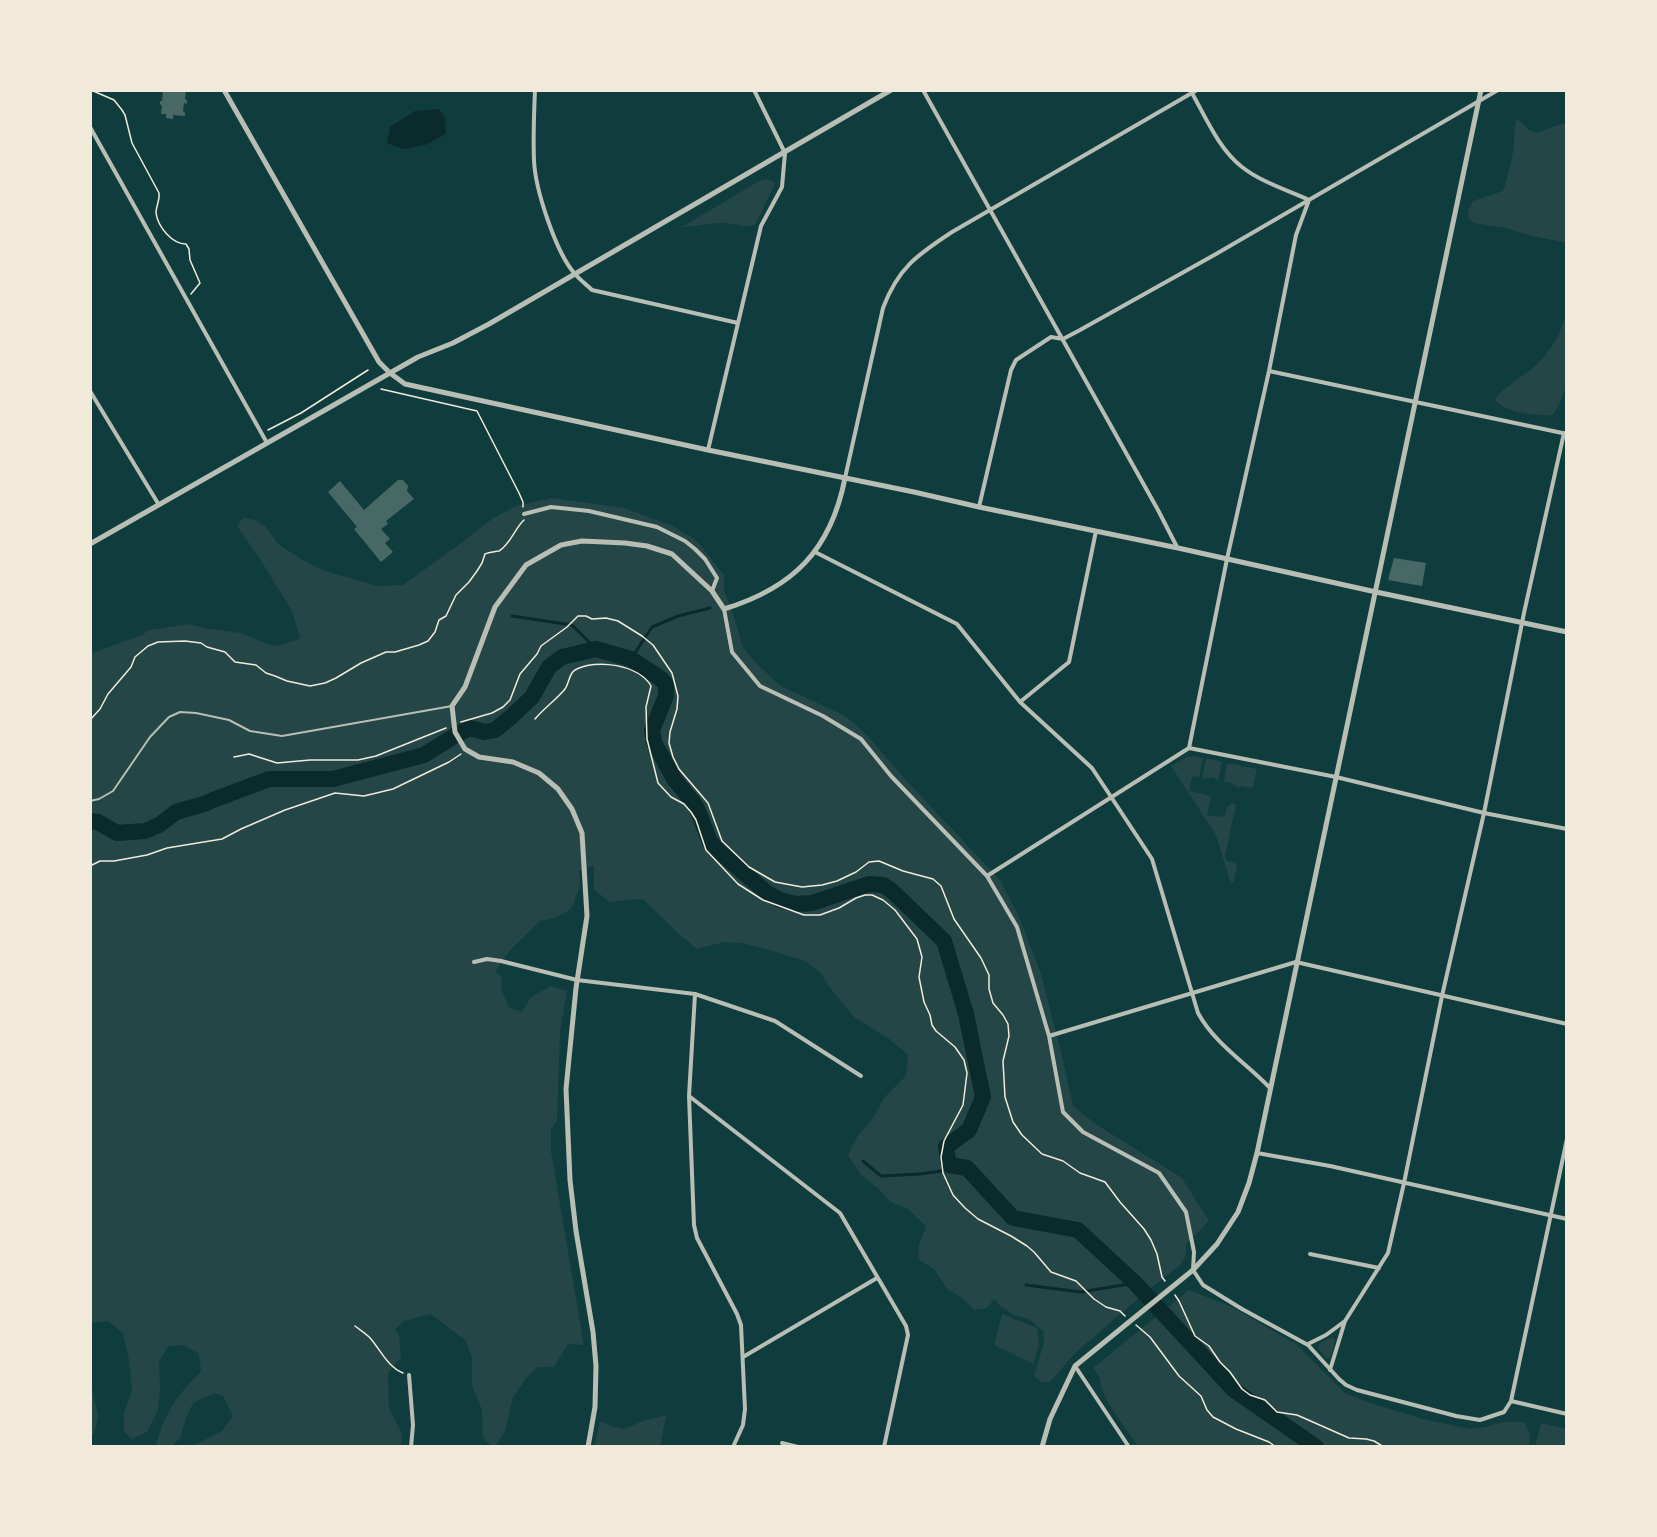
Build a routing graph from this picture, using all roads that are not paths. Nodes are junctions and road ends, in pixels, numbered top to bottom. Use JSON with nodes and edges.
{"nodes":[{"id":1,"x":224,"y":90,"type":"edge"},
{"id":2,"x":535,"y":90,"type":"edge"},
{"id":3,"x":754,"y":90,"type":"edge"},
{"id":4,"x":891,"y":90,"type":"edge"},
{"id":5,"x":923,"y":90,"type":"edge"},
{"id":6,"x":1197,"y":90,"type":"edge"},
{"id":7,"x":1481,"y":90,"type":"edge"},
{"id":8,"x":1498,"y":90,"type":"edge"},
{"id":9,"x":1192,"y":93,"type":"junction"},
{"id":10,"x":1479,"y":102,"type":"junction"},
{"id":11,"x":90,"y":127,"type":"edge"},
{"id":12,"x":785,"y":153,"type":"junction"},
{"id":13,"x":1309,"y":200,"type":"junction"},
{"id":14,"x":990,"y":210,"type":"junction"},
{"id":15,"x":575,"y":274,"type":"junction"},
{"id":16,"x":738,"y":323,"type":"junction"},
{"id":17,"x":1062,"y":339,"type":"junction"},
{"id":18,"x":1269,"y":371,"type":"junction"},
{"id":19,"x":390,"y":373,"type":"junction"},
{"id":20,"x":90,"y":391,"type":"edge"},
{"id":21,"x":1415,"y":402,"type":"junction"},
{"id":22,"x":1565,"y":434,"type":"edge"},
{"id":23,"x":267,"y":443,"type":"junction"},
{"id":24,"x":708,"y":450,"type":"junction"},
{"id":25,"x":845,"y":478,"type":"junction"},
{"id":26,"x":159,"y":505,"type":"junction"},
{"id":27,"x":979,"y":507,"type":"junction"},
{"id":28,"x":524,"y":514,"type":"road end"},
{"id":29,"x":1096,"y":531,"type":"junction"},
{"id":30,"x":90,"y":544,"type":"edge"},
{"id":31,"x":1178,"y":548,"type":"junction"},
{"id":32,"x":815,"y":552,"type":"junction"},
{"id":33,"x":1227,"y":559,"type":"junction"},
{"id":34,"x":712,"y":591,"type":"junction"},
{"id":35,"x":1376,"y":592,"type":"junction"},
{"id":36,"x":724,"y":609,"type":"junction"},
{"id":37,"x":1522,"y":622,"type":"junction"},
{"id":38,"x":1567,"y":632,"type":"edge"},
{"id":39,"x":1020,"y":702,"type":"junction"},
{"id":40,"x":452,"y":709,"type":"junction"},
{"id":41,"x":1189,"y":748,"type":"junction"},
{"id":42,"x":1336,"y":777,"type":"junction"},
{"id":43,"x":1112,"y":797,"type":"junction"},
{"id":44,"x":90,"y":801,"type":"edge"},
{"id":45,"x":1484,"y":813,"type":"junction"},
{"id":46,"x":1567,"y":829,"type":"edge"},
{"id":47,"x":987,"y":876,"type":"junction"},
{"id":48,"x":474,"y":962,"type":"dead end"},
{"id":49,"x":1296,"y":962,"type":"junction"},
{"id":50,"x":577,"y":980,"type":"junction"},
{"id":51,"x":695,"y":994,"type":"junction"},
{"id":52,"x":1192,"y":994,"type":"junction"},
{"id":53,"x":1442,"y":996,"type":"junction"},
{"id":54,"x":1567,"y":1024,"type":"edge"},
{"id":55,"x":1049,"y":1036,"type":"junction"},
{"id":56,"x":861,"y":1076,"type":"dead end"},
{"id":57,"x":1270,"y":1088,"type":"junction"},
{"id":58,"x":689,"y":1096,"type":"junction"},
{"id":59,"x":1567,"y":1139,"type":"edge"},
{"id":60,"x":1257,"y":1153,"type":"junction"},
{"id":61,"x":1404,"y":1183,"type":"junction"},
{"id":62,"x":1552,"y":1216,"type":"junction"},
{"id":63,"x":1567,"y":1219,"type":"edge"},
{"id":64,"x":1310,"y":1254,"type":"dead end"},
{"id":65,"x":1378,"y":1268,"type":"junction"},
{"id":66,"x":1193,"y":1270,"type":"junction"},
{"id":67,"x":877,"y":1278,"type":"junction"},
{"id":68,"x":1345,"y":1321,"type":"junction"},
{"id":69,"x":1308,"y":1345,"type":"junction"},
{"id":70,"x":743,"y":1357,"type":"junction"},
{"id":71,"x":1075,"y":1366,"type":"junction"},
{"id":72,"x":1330,"y":1370,"type":"junction"},
{"id":73,"x":409,"y":1375,"type":"road end"},
{"id":74,"x":1511,"y":1401,"type":"junction"},
{"id":75,"x":1567,"y":1414,"type":"edge"},
{"id":76,"x":782,"y":1443,"type":"dead end"},
{"id":77,"x":411,"y":1447,"type":"edge"},
{"id":78,"x":588,"y":1447,"type":"edge"},
{"id":79,"x":733,"y":1447,"type":"edge"},
{"id":80,"x":798,"y":1447,"type":"edge"},
{"id":81,"x":884,"y":1447,"type":"edge"},
{"id":82,"x":1042,"y":1447,"type":"edge"},
{"id":83,"x":1129,"y":1447,"type":"edge"}],
"edges":[{"from":1,"to":19,"type":"street"},
{"from":2,"to":15,"type":"street"},
{"from":3,"to":12,"type":"street"},
{"from":4,"to":12,"type":"street"},
{"from":5,"to":14,"type":"street"},
{"from":6,"to":9,"type":"street"},
{"from":7,"to":10,"type":"street"},
{"from":8,"to":10,"type":"street"},
{"from":9,"to":13,"type":"street"},
{"from":9,"to":14,"type":"street"},
{"from":10,"to":13,"type":"street"},
{"from":10,"to":21,"type":"street"},
{"from":11,"to":23,"type":"street"},
{"from":12,"to":15,"type":"street"},
{"from":12,"to":16,"type":"street"},
{"from":13,"to":17,"type":"street"},
{"from":13,"to":18,"type":"street"},
{"from":14,"to":17,"type":"street"},
{"from":14,"to":25,"type":"street"},
{"from":15,"to":16,"type":"street"},
{"from":15,"to":19,"type":"street"},
{"from":16,"to":24,"type":"street"},
{"from":17,"to":27,"type":"street"},
{"from":17,"to":31,"type":"street"},
{"from":18,"to":21,"type":"street"},
{"from":18,"to":33,"type":"street"},
{"from":19,"to":23,"type":"street"},
{"from":19,"to":24,"type":"street"},
{"from":20,"to":26,"type":"street"},
{"from":21,"to":22,"type":"street"},
{"from":21,"to":35,"type":"street"},
{"from":22,"to":37,"type":"street"},
{"from":23,"to":26,"type":"street"},
{"from":24,"to":25,"type":"street"},
{"from":25,"to":27,"type":"street"},
{"from":25,"to":32,"type":"street"},
{"from":26,"to":30,"type":"street"},
{"from":27,"to":29,"type":"street"},
{"from":28,"to":34,"type":"street"},
{"from":29,"to":31,"type":"street"},
{"from":29,"to":39,"type":"street"},
{"from":31,"to":33,"type":"street"},
{"from":32,"to":36,"type":"street"},
{"from":32,"to":39,"type":"street"},
{"from":33,"to":35,"type":"street"},
{"from":33,"to":41,"type":"street"},
{"from":34,"to":36,"type":"street"},
{"from":34,"to":40,"type":"street"},
{"from":35,"to":37,"type":"street"},
{"from":35,"to":42,"type":"street"},
{"from":36,"to":47,"type":"street"},
{"from":37,"to":38,"type":"street"},
{"from":37,"to":45,"type":"street"},
{"from":39,"to":43,"type":"street"},
{"from":40,"to":44,"type":"lane"},
{"from":40,"to":50,"type":"street"},
{"from":41,"to":42,"type":"street"},
{"from":41,"to":43,"type":"street"},
{"from":42,"to":45,"type":"street"},
{"from":42,"to":49,"type":"street"},
{"from":43,"to":47,"type":"street"},
{"from":43,"to":52,"type":"street"},
{"from":45,"to":46,"type":"street"},
{"from":45,"to":53,"type":"street"},
{"from":47,"to":55,"type":"street"},
{"from":48,"to":50,"type":"street"},
{"from":49,"to":52,"type":"street"},
{"from":49,"to":53,"type":"street"},
{"from":49,"to":57,"type":"street"},
{"from":50,"to":51,"type":"street"},
{"from":50,"to":78,"type":"street"},
{"from":51,"to":56,"type":"street"},
{"from":51,"to":58,"type":"street"},
{"from":52,"to":55,"type":"street"},
{"from":52,"to":57,"type":"street"},
{"from":53,"to":54,"type":"street"},
{"from":53,"to":61,"type":"street"},
{"from":55,"to":66,"type":"street"},
{"from":57,"to":60,"type":"street"},
{"from":58,"to":67,"type":"street"},
{"from":58,"to":70,"type":"street"},
{"from":59,"to":62,"type":"street"},
{"from":60,"to":61,"type":"street"},
{"from":60,"to":66,"type":"street"},
{"from":61,"to":62,"type":"street"},
{"from":61,"to":65,"type":"street"},
{"from":62,"to":63,"type":"street"},
{"from":62,"to":74,"type":"street"},
{"from":64,"to":65,"type":"street"},
{"from":65,"to":68,"type":"street"},
{"from":66,"to":69,"type":"street"},
{"from":66,"to":71,"type":"street"},
{"from":67,"to":70,"type":"street"},
{"from":67,"to":81,"type":"street"},
{"from":68,"to":69,"type":"street"},
{"from":68,"to":72,"type":"street"},
{"from":69,"to":72,"type":"street"},
{"from":70,"to":79,"type":"street"},
{"from":71,"to":82,"type":"street"},
{"from":71,"to":83,"type":"street"},
{"from":72,"to":74,"type":"street"},
{"from":73,"to":77,"type":"street"},
{"from":74,"to":75,"type":"street"},
{"from":76,"to":80,"type":"street"}]}
